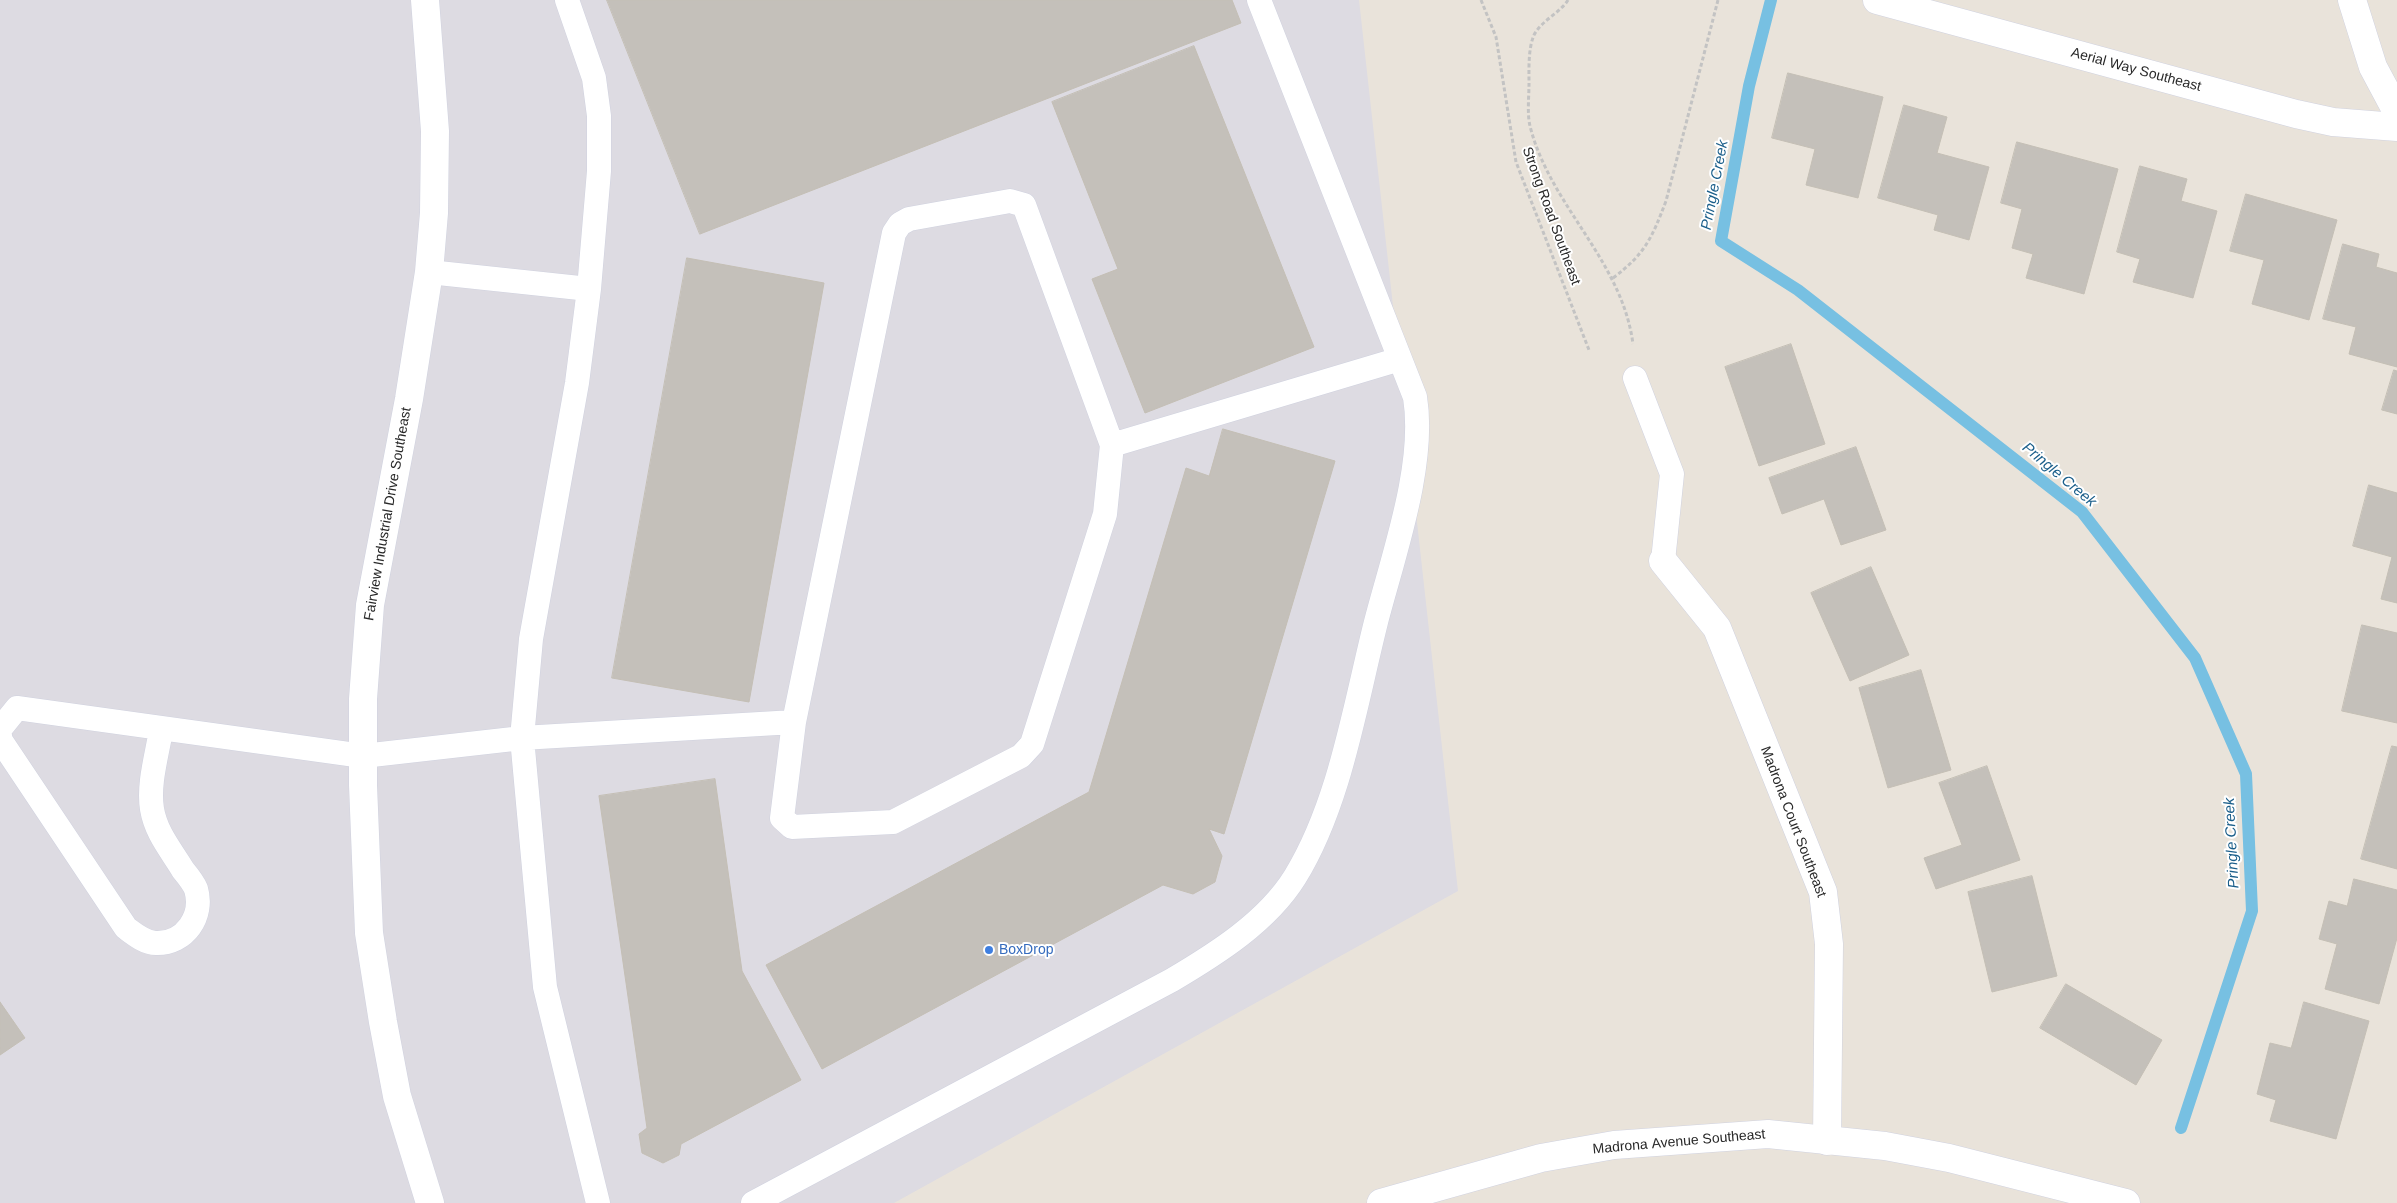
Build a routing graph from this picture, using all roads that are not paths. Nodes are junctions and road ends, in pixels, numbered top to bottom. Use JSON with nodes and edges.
{"nodes":[{"id":1,"x":425,"y":0,"type":"edge"},
{"id":2,"x":567,"y":0,"type":"edge"},
{"id":3,"x":1259,"y":0,"type":"edge"},
{"id":4,"x":1877,"y":0,"type":"edge"},
{"id":5,"x":2352,"y":0,"type":"edge"},
{"id":6,"x":2397,"y":112,"type":"edge"},
{"id":7,"x":2397,"y":127,"type":"edge"},
{"id":8,"x":429,"y":272,"type":"junction"},
{"id":9,"x":589,"y":289,"type":"junction"},
{"id":10,"x":1400,"y":359,"type":"junction"},
{"id":11,"x":1634,"y":378,"type":"road end"},
{"id":12,"x":1112,"y":445,"type":"junction"},
{"id":13,"x":1663,"y":561,"type":"joint"},
{"id":14,"x":8,"y":707,"type":"edge"},
{"id":15,"x":794,"y":722,"type":"junction"},
{"id":16,"x":0,"y":729,"type":"edge"},
{"id":17,"x":161,"y":730,"type":"junction"},
{"id":18,"x":0,"y":736,"type":"edge"},
{"id":19,"x":522,"y":738,"type":"junction"},
{"id":20,"x":363,"y":756,"type":"junction"},
{"id":21,"x":1827,"y":1141,"type":"junction"},
{"id":22,"x":430,"y":1203,"type":"edge"},
{"id":23,"x":598,"y":1203,"type":"edge"},
{"id":24,"x":752,"y":1203,"type":"edge"},
{"id":25,"x":1381,"y":1203,"type":"edge"},
{"id":26,"x":2126,"y":1203,"type":"edge"}],
"edges":[{"from":1,"to":8,"type":"main road","name":"Fairview Industrial Drive Southeast"},
{"from":2,"to":9,"type":"lane"},
{"from":3,"to":10,"type":"lane"},
{"from":4,"to":7,"type":"main road","name":"Aerial Way Southeast"},
{"from":5,"to":6,"type":"main road"},
{"from":8,"to":9,"type":"lane"},
{"from":8,"to":20,"type":"main road","name":"Fairview Industrial Drive Southeast"},
{"from":9,"to":19,"type":"lane"},
{"from":10,"to":12,"type":"lane"},
{"from":10,"to":24,"type":"lane"},
{"from":11,"to":13,"type":"lane"},
{"from":12,"to":15,"type":"lane"},
{"from":12,"to":15,"type":"lane"},
{"from":13,"to":21,"type":"main road","name":"Madrona Court Southeast"},
{"from":14,"to":16,"type":"lane"},
{"from":14,"to":17,"type":"lane"},
{"from":15,"to":19,"type":"lane"},
{"from":17,"to":18,"type":"lane"},
{"from":17,"to":20,"type":"lane"},
{"from":19,"to":20,"type":"lane"},
{"from":19,"to":23,"type":"lane"},
{"from":20,"to":22,"type":"main road","name":"Fairview Industrial Drive Southeast"},
{"from":21,"to":25,"type":"main road","name":"Madrona Avenue Southeast"},
{"from":21,"to":26,"type":"main road","name":"Madrona Avenue Southeast"}]}
